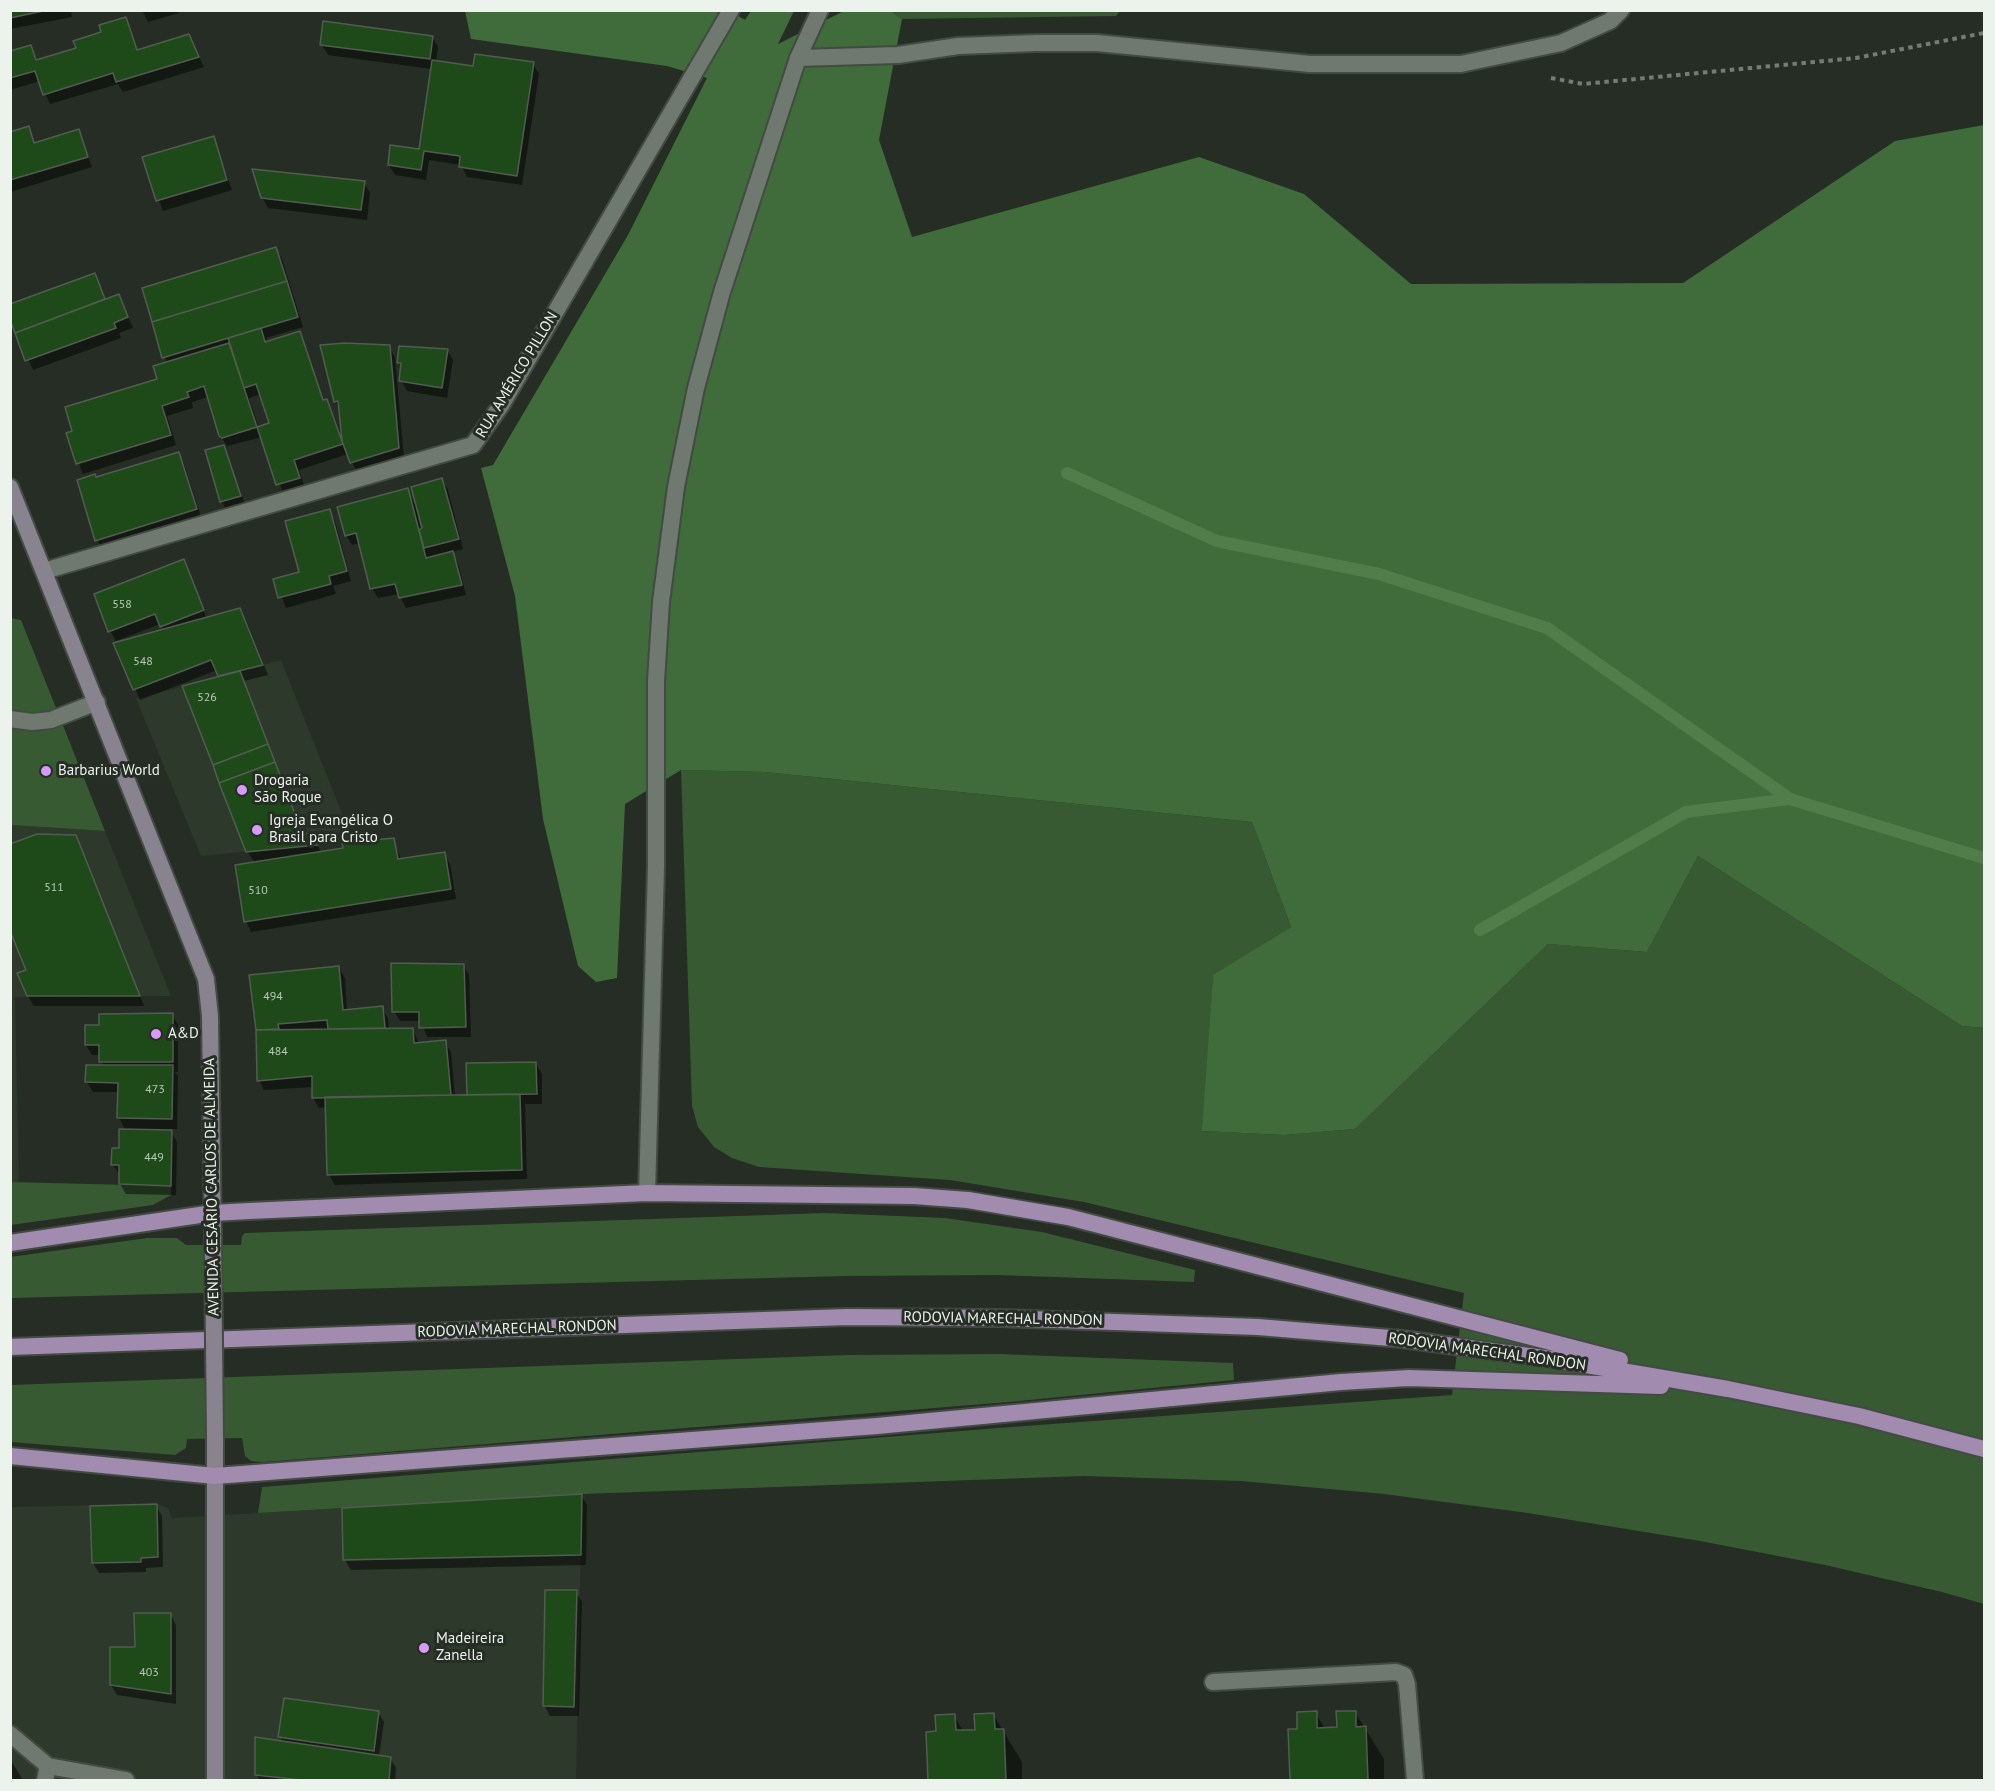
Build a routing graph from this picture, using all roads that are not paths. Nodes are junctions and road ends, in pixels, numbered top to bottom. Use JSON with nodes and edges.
{"nodes":[{"id":1,"x":730,"y":10,"type":"edge"},
{"id":2,"x":820,"y":10,"type":"edge"},
{"id":3,"x":1621,"y":10,"type":"edge"},
{"id":4,"x":798,"y":58,"type":"junction"},
{"id":5,"x":10,"y":487,"type":"edge"},
{"id":6,"x":44,"y":571,"type":"junction"},
{"id":7,"x":97,"y":702,"type":"junction"},
{"id":8,"x":10,"y":719,"type":"edge"},
{"id":9,"x":646,"y":1193,"type":"junction"},
{"id":10,"x":213,"y":1213,"type":"junction"},
{"id":11,"x":10,"y":1243,"type":"edge"},
{"id":12,"x":10,"y":1347,"type":"edge"},
{"id":13,"x":1728,"y":1389,"type":"junction"},
{"id":14,"x":1984,"y":1449,"type":"edge"},
{"id":15,"x":10,"y":1456,"type":"edge"},
{"id":16,"x":214,"y":1476,"type":"junction"},
{"id":17,"x":1213,"y":1682,"type":"dead end"},
{"id":18,"x":10,"y":1734,"type":"edge"},
{"id":19,"x":47,"y":1773,"type":"edge"},
{"id":20,"x":126,"y":1780,"type":"edge"},
{"id":21,"x":215,"y":1780,"type":"edge"},
{"id":22,"x":1415,"y":1780,"type":"edge"}],
"edges":[{"from":1,"to":6,"type":"street","name":"RUA AMÉRICO PILLON"},
{"from":2,"to":4,"type":"street"},
{"from":3,"to":4,"type":"street"},
{"from":4,"to":9,"type":"street"},
{"from":5,"to":6,"type":"main road","name":"AVENIDA CESÁRIO CARLOS DE ALMEIDA"},
{"from":6,"to":7,"type":"main road","name":"AVENIDA CESÁRIO CARLOS DE ALMEIDA"},
{"from":7,"to":8,"type":"street"},
{"from":7,"to":10,"type":"main road","name":"AVENIDA CESÁRIO CARLOS DE ALMEIDA"},
{"from":9,"to":10,"type":"main road"},
{"from":9,"to":13,"type":"main road"},
{"from":10,"to":11,"type":"main road"},
{"from":10,"to":16,"type":"main road","name":"AVENIDA CESÁRIO CARLOS DE ALMEIDA","bridge":true},
{"from":12,"to":13,"type":"main road","name":"RODOVIA MARECHAL RONDON"},
{"from":13,"to":14,"type":"main road","name":"RODOVIA MARECHAL RONDON"},
{"from":13,"to":16,"type":"main road"},
{"from":15,"to":16,"type":"main road"},
{"from":16,"to":21,"type":"main road","name":"AVENIDA CESÁRIO CARLOS DE ALMEIDA"},
{"from":17,"to":22,"type":"street"},
{"from":18,"to":19,"type":"street"},
{"from":19,"to":20,"type":"street"}]}
